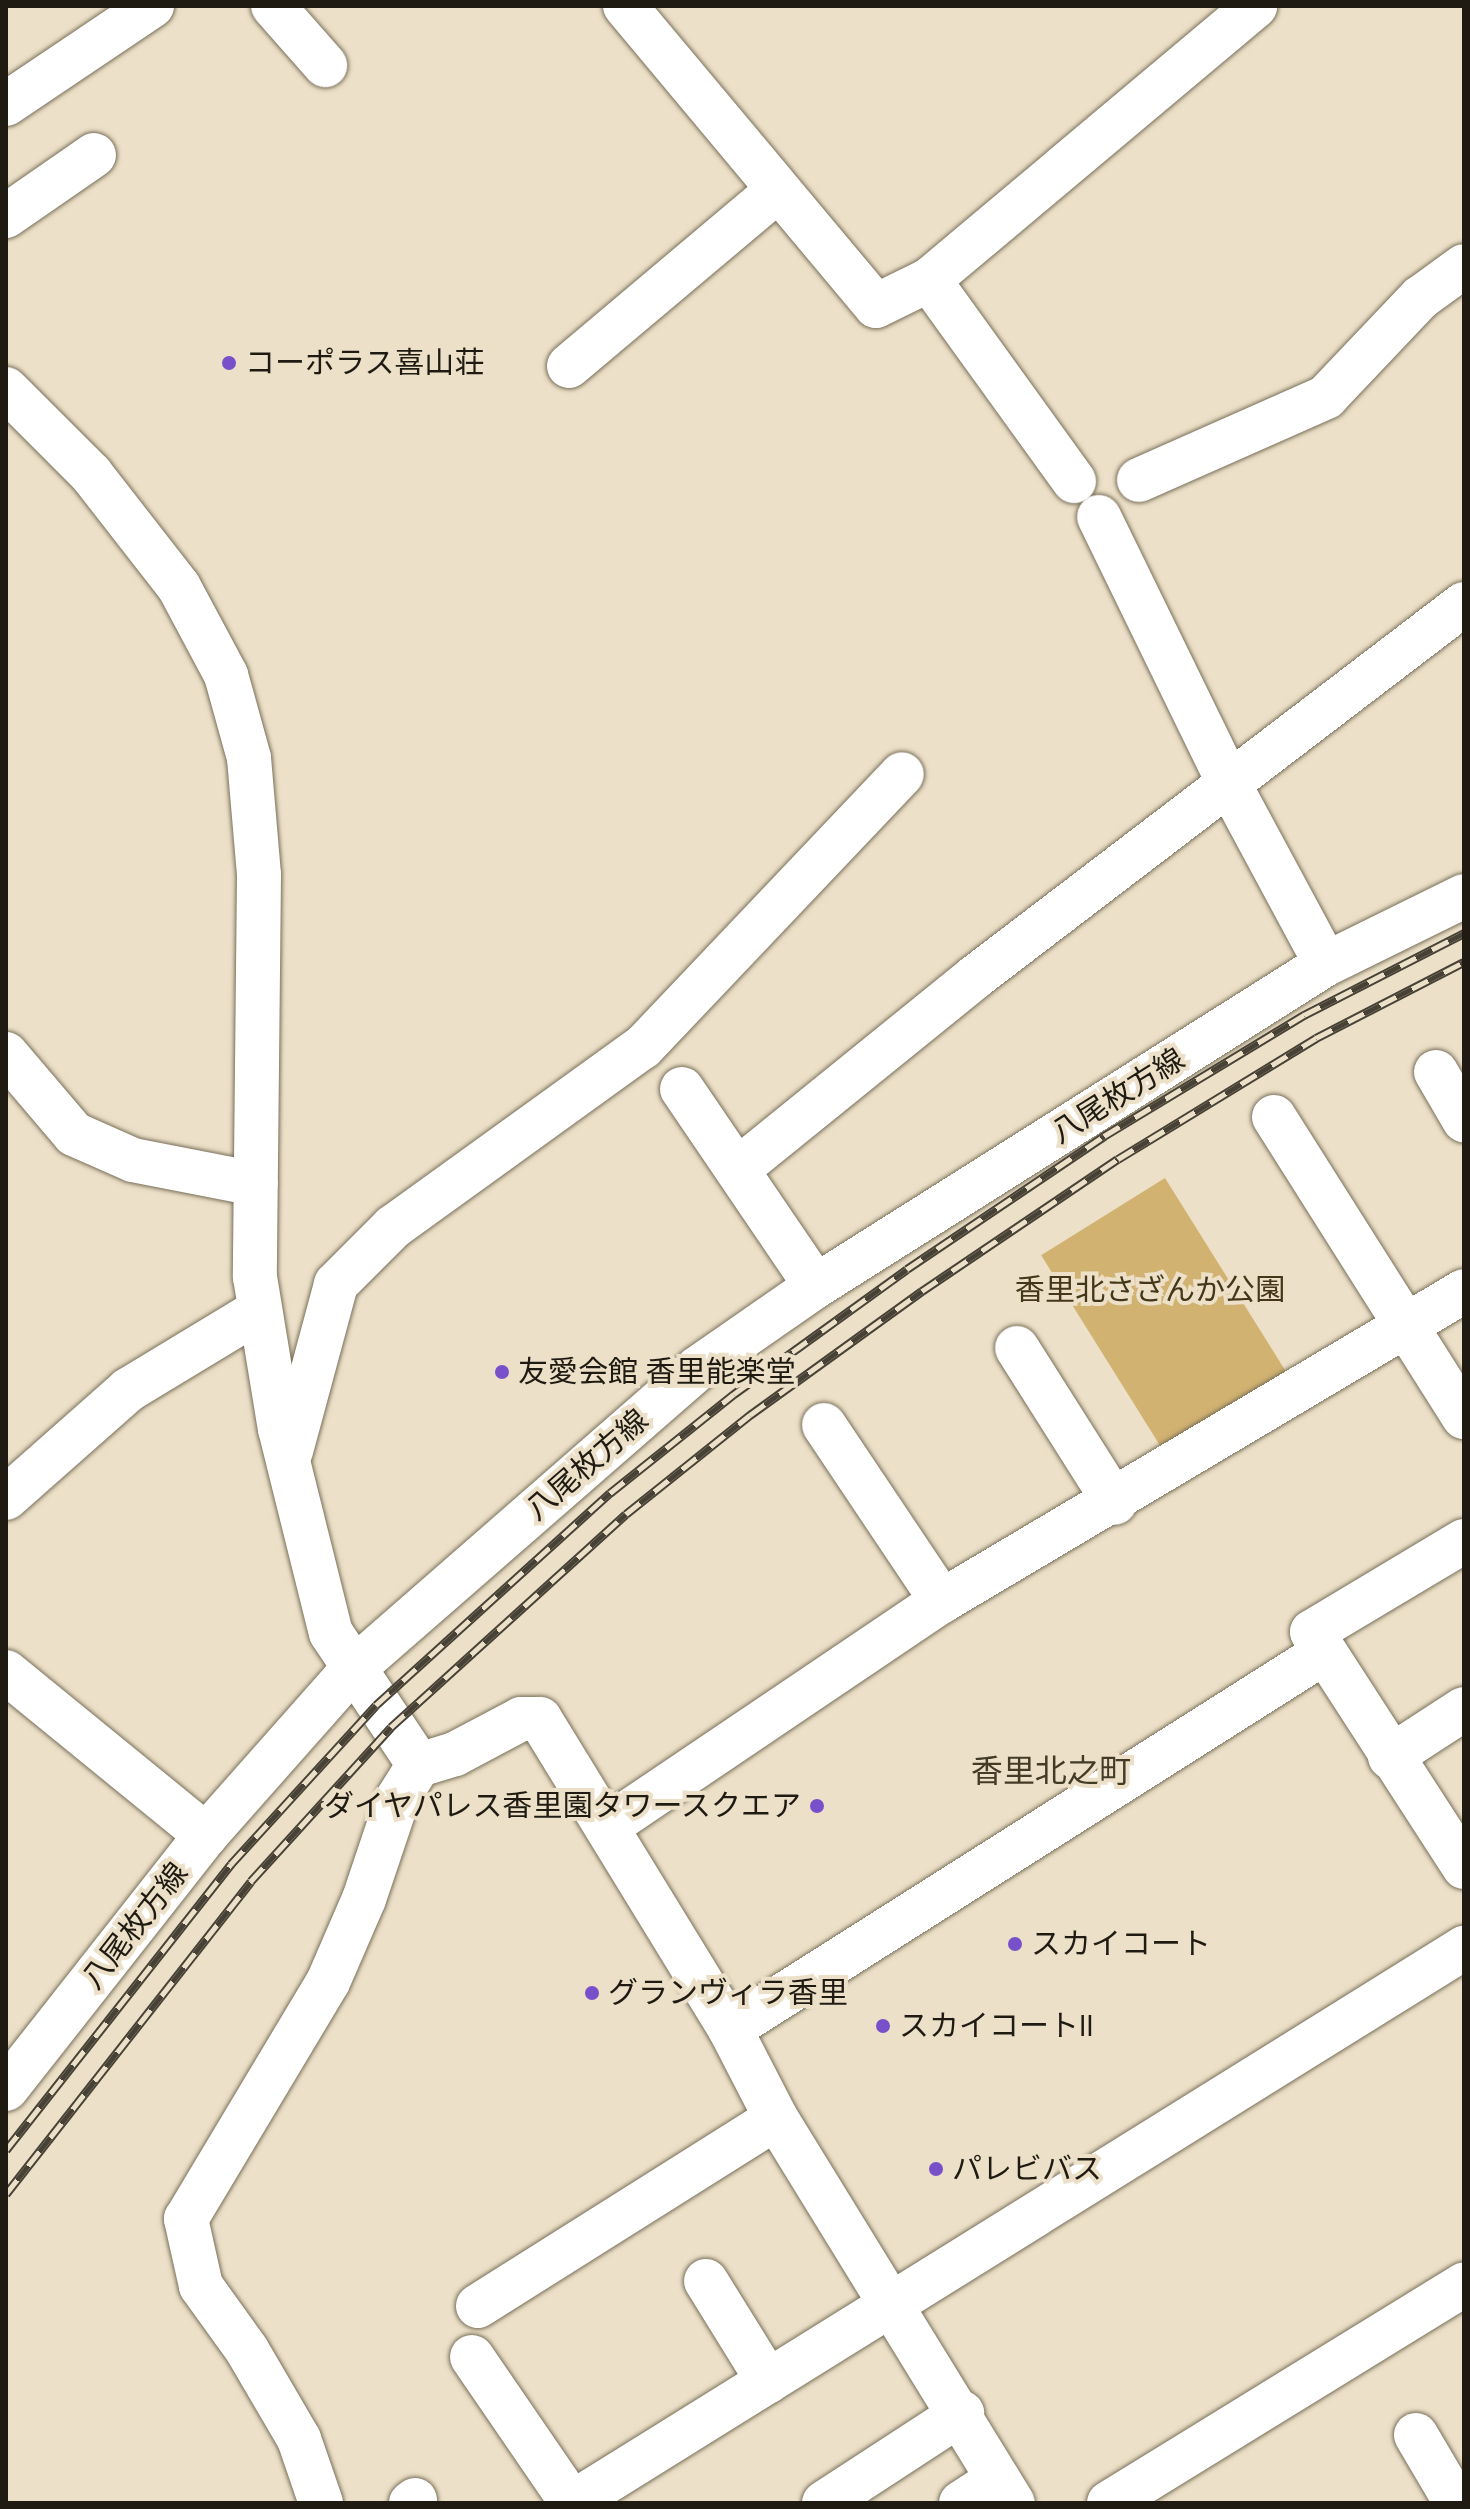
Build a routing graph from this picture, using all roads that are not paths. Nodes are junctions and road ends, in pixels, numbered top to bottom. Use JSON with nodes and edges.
{"nodes":[{"id":1,"x":152,"y":6,"type":"edge"},
{"id":2,"x":273,"y":6,"type":"edge"},
{"id":3,"x":625,"y":6,"type":"edge"},
{"id":4,"x":1234,"y":13,"type":"edge"},
{"id":5,"x":107,"y":18,"type":"edge"},
{"id":6,"x":325,"y":65,"type":"dead end"},
{"id":7,"x":6,"y":104,"type":"edge"},
{"id":8,"x":94,"y":155,"type":"dead end"},
{"id":9,"x":778,"y":190,"type":"junction"},
{"id":10,"x":12,"y":200,"type":"edge"},
{"id":11,"x":1464,"y":266,"type":"edge"},
{"id":12,"x":929,"y":280,"type":"junction"},
{"id":13,"x":569,"y":366,"type":"dead end"},
{"id":14,"x":6,"y":389,"type":"edge"},
{"id":15,"x":1139,"y":480,"type":"dead end"},
{"id":16,"x":1074,"y":481,"type":"dead end"},
{"id":17,"x":1099,"y":517,"type":"dead end"},
{"id":18,"x":1464,"y":604,"type":"edge"},
{"id":19,"x":902,"y":774,"type":"dead end"},
{"id":20,"x":1229,"y":784,"type":"junction"},
{"id":21,"x":1464,"y":896,"type":"edge"},
{"id":22,"x":1326,"y":964,"type":"junction"},
{"id":23,"x":11,"y":1068,"type":"edge"},
{"id":24,"x":1436,"y":1072,"type":"dead end"},
{"id":25,"x":682,"y":1089,"type":"dead end"},
{"id":26,"x":1274,"y":1117,"type":"dead end"},
{"id":27,"x":1464,"y":1120,"type":"edge"},
{"id":28,"x":738,"y":1169,"type":"junction"},
{"id":29,"x":256,"y":1184,"type":"junction"},
{"id":30,"x":816,"y":1286,"type":"junction"},
{"id":31,"x":1464,"y":1291,"type":"edge"},
{"id":32,"x":260,"y":1310,"type":"junction"},
{"id":33,"x":1407,"y":1327,"type":"junction"},
{"id":34,"x":1017,"y":1348,"type":"dead end"},
{"id":35,"x":1464,"y":1417,"type":"edge"},
{"id":36,"x":824,"y":1425,"type":"dead end"},
{"id":37,"x":288,"y":1462,"type":"junction"},
{"id":38,"x":6,"y":1498,"type":"edge"},
{"id":39,"x":1115,"y":1503,"type":"junction"},
{"id":40,"x":1464,"y":1541,"type":"edge"},
{"id":41,"x":942,"y":1601,"type":"junction"},
{"id":42,"x":1325,"y":1652,"type":"junction"},
{"id":43,"x":352,"y":1670,"type":"junction"},
{"id":44,"x":6,"y":1672,"type":"edge"},
{"id":45,"x":1464,"y":1709,"type":"edge"},
{"id":46,"x":1390,"y":1757,"type":"junction"},
{"id":47,"x":419,"y":1765,"type":"junction"},
{"id":48,"x":608,"y":1826,"type":"junction"},
{"id":49,"x":206,"y":1835,"type":"junction"},
{"id":50,"x":1464,"y":1867,"type":"edge"},
{"id":51,"x":1464,"y":1948,"type":"edge"},
{"id":52,"x":730,"y":2029,"type":"junction"},
{"id":53,"x":6,"y":2089,"type":"edge"},
{"id":54,"x":776,"y":2118,"type":"junction"},
{"id":55,"x":706,"y":2281,"type":"dead end"},
{"id":56,"x":1464,"y":2285,"type":"edge"},
{"id":57,"x":894,"y":2303,"type":"junction"},
{"id":58,"x":478,"y":2306,"type":"dead end"},
{"id":59,"x":472,"y":2357,"type":"dead end"},
{"id":60,"x":768,"y":2381,"type":"junction"},
{"id":61,"x":962,"y":2413,"type":"junction"},
{"id":62,"x":1416,"y":2435,"type":"dead end"},
{"id":63,"x":1006,"y":2491,"type":"edge"},
{"id":64,"x":321,"y":2503,"type":"edge"},
{"id":65,"x":572,"y":2503,"type":"edge"},
{"id":66,"x":824,"y":2503,"type":"edge"},
{"id":67,"x":961,"y":2503,"type":"edge"},
{"id":68,"x":1109,"y":2503,"type":"edge"},
{"id":69,"x":1456,"y":2503,"type":"edge"}],
"edges":[{"from":1,"to":5,"type":"street"},
{"from":2,"to":6,"type":"street"},
{"from":3,"to":9,"type":"street"},
{"from":4,"to":12,"type":"street"},
{"from":5,"to":7,"type":"street"},
{"from":8,"to":10,"type":"street"},
{"from":9,"to":12,"type":"street"},
{"from":9,"to":13,"type":"street"},
{"from":11,"to":15,"type":"street"},
{"from":12,"to":16,"type":"street"},
{"from":14,"to":29,"type":"street"},
{"from":17,"to":20,"type":"street"},
{"from":18,"to":20,"type":"street"},
{"from":19,"to":37,"type":"street"},
{"from":20,"to":22,"type":"street"},
{"from":20,"to":28,"type":"street"},
{"from":21,"to":22,"type":"street","name":"八尾枚方線"},
{"from":22,"to":30,"type":"street","name":"八尾枚方線"},
{"from":23,"to":29,"type":"street"},
{"from":24,"to":27,"type":"street"},
{"from":25,"to":28,"type":"street"},
{"from":26,"to":33,"type":"street"},
{"from":28,"to":30,"type":"street"},
{"from":29,"to":32,"type":"street"},
{"from":30,"to":43,"type":"street","name":"八尾枚方線"},
{"from":31,"to":33,"type":"street"},
{"from":32,"to":37,"type":"street"},
{"from":32,"to":38,"type":"street"},
{"from":33,"to":35,"type":"street"},
{"from":33,"to":39,"type":"street"},
{"from":34,"to":39,"type":"street"},
{"from":36,"to":41,"type":"street"},
{"from":37,"to":43,"type":"street"},
{"from":39,"to":41,"type":"street"},
{"from":40,"to":42,"type":"street"},
{"from":41,"to":48,"type":"street"},
{"from":42,"to":46,"type":"street"},
{"from":42,"to":52,"type":"street"},
{"from":43,"to":47,"type":"street"},
{"from":43,"to":49,"type":"street","name":"八尾枚方線"},
{"from":44,"to":49,"type":"street"},
{"from":45,"to":46,"type":"street"},
{"from":46,"to":50,"type":"street"},
{"from":47,"to":48,"type":"street"},
{"from":47,"to":64,"type":"street"},
{"from":48,"to":52,"type":"street"},
{"from":49,"to":53,"type":"street","name":"八尾枚方線"},
{"from":51,"to":57,"type":"street"},
{"from":52,"to":54,"type":"street"},
{"from":54,"to":57,"type":"street"},
{"from":54,"to":58,"type":"street"},
{"from":55,"to":60,"type":"street"},
{"from":56,"to":68,"type":"street"},
{"from":57,"to":60,"type":"street"},
{"from":57,"to":61,"type":"street"},
{"from":59,"to":65,"type":"street"},
{"from":60,"to":65,"type":"street"},
{"from":61,"to":63,"type":"street"},
{"from":61,"to":66,"type":"street"},
{"from":62,"to":69,"type":"street"},
{"from":63,"to":67,"type":"street"}]}
